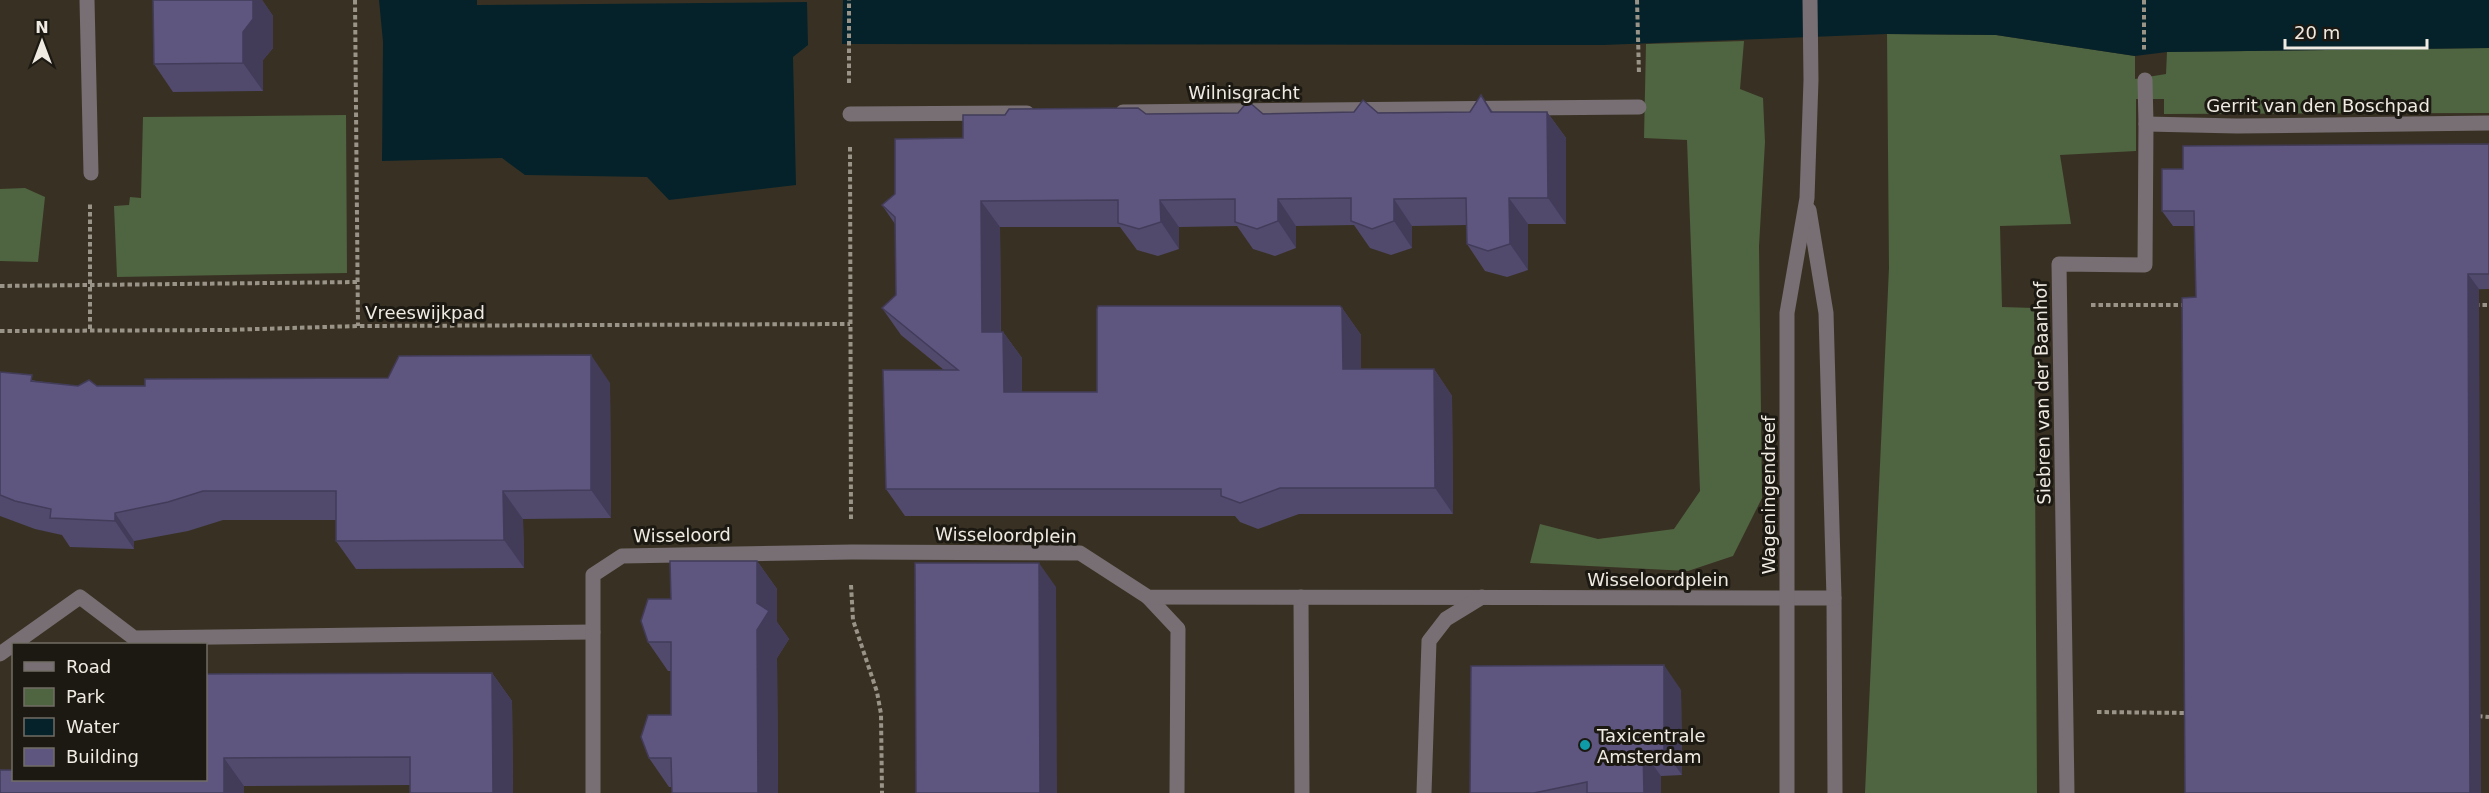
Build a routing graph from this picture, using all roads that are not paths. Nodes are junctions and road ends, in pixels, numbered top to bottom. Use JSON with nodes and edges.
{"nodes":[{"id":1,"x":87,"y":0,"type":"edge"},
{"id":2,"x":1810,"y":0,"type":"edge"},
{"id":3,"x":2145,"y":80,"type":"road end"},
{"id":4,"x":1639,"y":106,"type":"dead end"},
{"id":5,"x":1110,"y":112,"type":"edge"},
{"id":6,"x":1039,"y":113,"type":"edge"},
{"id":7,"x":850,"y":114,"type":"dead end"},
{"id":8,"x":2489,"y":123,"type":"edge"},
{"id":9,"x":2146,"y":124,"type":"junction"},
{"id":10,"x":91,"y":172,"type":"road end"},
{"id":11,"x":1807,"y":198,"type":"junction"},
{"id":12,"x":852,"y":552,"type":"joint"},
{"id":13,"x":1148,"y":597,"type":"junction"},
{"id":14,"x":1301,"y":597,"type":"junction"},
{"id":15,"x":1482,"y":597,"type":"junction"},
{"id":16,"x":1787,"y":598,"type":"junction"},
{"id":17,"x":1834,"y":598,"type":"junction"},
{"id":18,"x":593,"y":632,"type":"junction"},
{"id":19,"x":15,"y":643,"type":"edge"},
{"id":20,"x":593,"y":793,"type":"edge"},
{"id":21,"x":1177,"y":793,"type":"edge"},
{"id":22,"x":1302,"y":793,"type":"edge"},
{"id":23,"x":1424,"y":793,"type":"edge"},
{"id":24,"x":1787,"y":793,"type":"edge"},
{"id":25,"x":1835,"y":793,"type":"edge"},
{"id":26,"x":2067,"y":793,"type":"edge"}],
"edges":[{"from":1,"to":10,"type":"street"},
{"from":2,"to":11,"type":"street","name":"Wageningendreef"},
{"from":3,"to":9,"type":"street","name":"Siebren van der Baanhof"},
{"from":4,"to":5,"type":"street","name":"Wilnisgracht"},
{"from":6,"to":7,"type":"street"},
{"from":8,"to":9,"type":"street","name":"Gerrit van den Boschpad"},
{"from":9,"to":26,"type":"street","name":"Siebren van der Baanhof"},
{"from":11,"to":16,"type":"street","name":"Wageningendreef"},
{"from":11,"to":17,"type":"street","name":"Wageningendreef"},
{"from":12,"to":13,"type":"street","name":"Wisseloordplein"},
{"from":12,"to":18,"type":"street","name":"Wisseloord"},
{"from":13,"to":14,"type":"street","name":"Wisseloordplein"},
{"from":13,"to":21,"type":"street","name":"Wisseloordplein"},
{"from":14,"to":15,"type":"street","name":"Wisseloordplein"},
{"from":14,"to":22,"type":"street"},
{"from":15,"to":16,"type":"street","name":"Wisseloordplein"},
{"from":15,"to":23,"type":"street"},
{"from":16,"to":17,"type":"street","name":"Wisseloordplein"},
{"from":16,"to":24,"type":"street","name":"Wageningendreef"},
{"from":17,"to":25,"type":"street","name":"Wageningendreef"},
{"from":18,"to":19,"type":"street"},
{"from":18,"to":20,"type":"street","name":"Wisseloord"}]}
